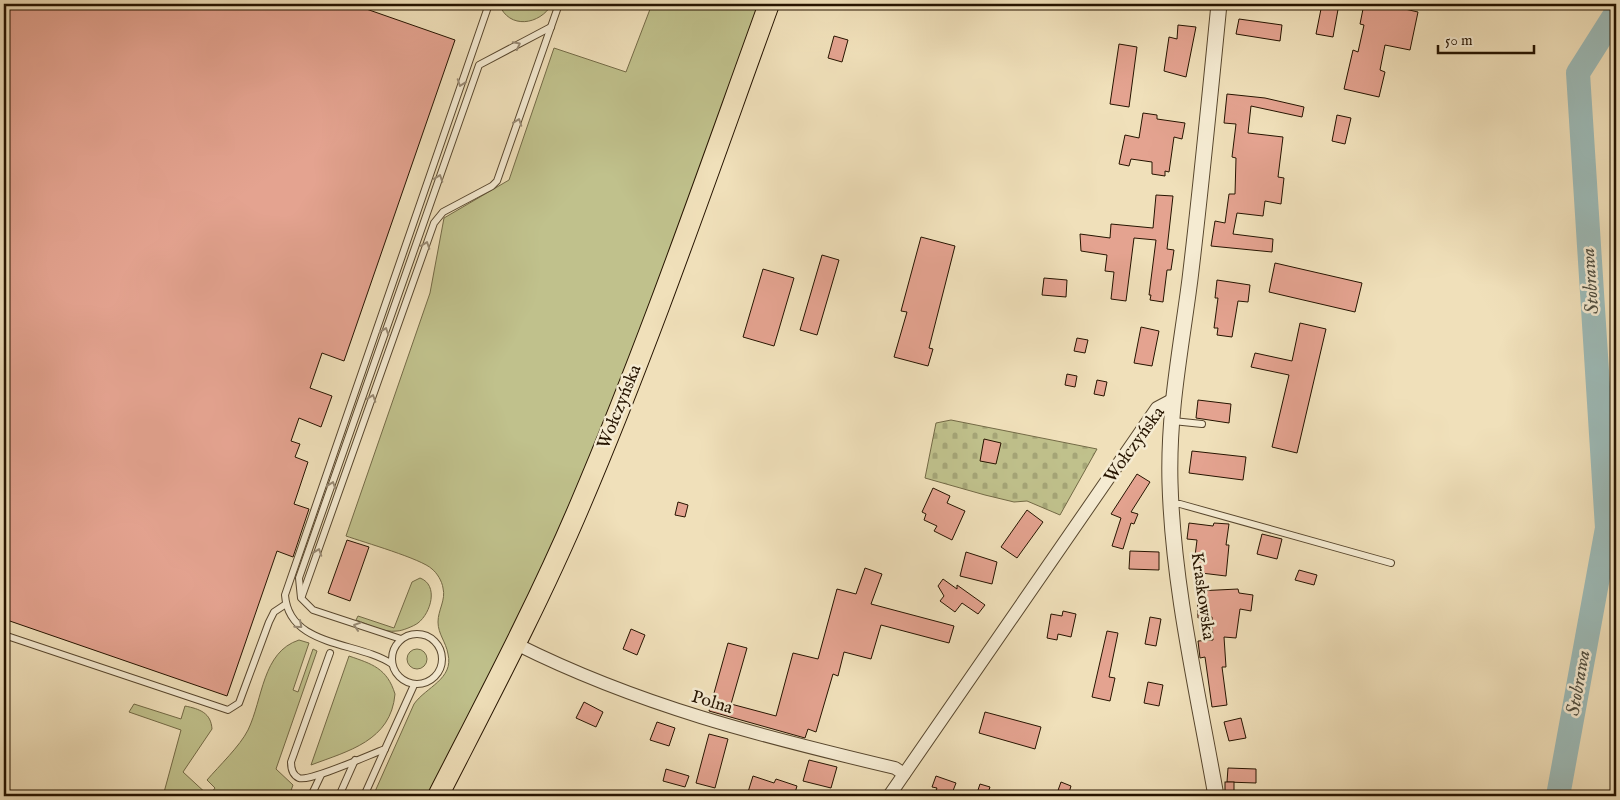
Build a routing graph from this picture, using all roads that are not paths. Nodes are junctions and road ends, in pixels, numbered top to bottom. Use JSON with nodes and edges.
{"nodes":[{"id":1,"x":489,"y":4,"type":"edge"},
{"id":2,"x":559,"y":4,"type":"edge"},
{"id":3,"x":769,"y":4,"type":"edge"},
{"id":4,"x":1219,"y":4,"type":"edge"},
{"id":5,"x":551,"y":27,"type":"junction"},
{"id":6,"x":1172,"y":400,"type":"junction"},
{"id":7,"x":1171,"y":421,"type":"junction"},
{"id":8,"x":1202,"y":424,"type":"dead end"},
{"id":9,"x":1171,"y":504,"type":"junction"},
{"id":10,"x":1391,"y":563,"type":"dead end"},
{"id":11,"x":301,"y":598,"type":"junction"},
{"id":12,"x":286,"y":604,"type":"junction"},
{"id":13,"x":4,"y":635,"type":"edge"},
{"id":14,"x":401,"y":639,"type":"junction"},
{"id":15,"x":516,"y":644,"type":"junction"},
{"id":16,"x":330,"y":653,"type":"dead end"},
{"id":17,"x":392,"y":664,"type":"junction"},
{"id":18,"x":414,"y":685,"type":"junction"},
{"id":19,"x":385,"y":749,"type":"junction"},
{"id":20,"x":356,"y":760,"type":"junction"},
{"id":21,"x":321,"y":774,"type":"junction"},
{"id":22,"x":904,"y":774,"type":"junction"},
{"id":23,"x":311,"y":796,"type":"edge"},
{"id":24,"x":339,"y":796,"type":"edge"},
{"id":25,"x":364,"y":796,"type":"edge"},
{"id":26,"x":438,"y":796,"type":"edge"},
{"id":27,"x":889,"y":796,"type":"edge"},
{"id":28,"x":1216,"y":796,"type":"edge"}],
"edges":[{"from":1,"to":12,"type":"lane","one_way":true},
{"from":2,"to":5,"type":"lane"},
{"from":3,"to":15,"type":"main road","name":"Wołczyńska"},
{"from":4,"to":6,"type":"street","name":"Wołczyńska"},
{"from":11,"to":5,"type":"lane","one_way":true},
{"from":11,"to":5,"type":"lane","one_way":true},
{"from":6,"to":7,"type":"street","name":"Kraskowska"},
{"from":6,"to":22,"type":"street","name":"Wołczyńska"},
{"from":7,"to":8,"type":"lane"},
{"from":7,"to":9,"type":"street","name":"Kraskowska"},
{"from":9,"to":10,"type":"lane"},
{"from":9,"to":28,"type":"street","name":"Kraskowska"},
{"from":14,"to":11,"type":"lane","one_way":true},
{"from":12,"to":13,"type":"lane"},
{"from":12,"to":17,"type":"lane","one_way":true},
{"from":14,"to":17,"type":"lane"},
{"from":14,"to":18,"type":"lane"},
{"from":15,"to":22,"type":"street","name":"Polna"},
{"from":15,"to":26,"type":"main road","name":"Wołczyńska"},
{"from":16,"to":21,"type":"lane"},
{"from":17,"to":18,"type":"lane"},
{"from":18,"to":19,"type":"lane"},
{"from":19,"to":20,"type":"lane"},
{"from":19,"to":25,"type":"lane"},
{"from":20,"to":21,"type":"lane"},
{"from":20,"to":24,"type":"lane"},
{"from":21,"to":23,"type":"lane"},
{"from":22,"to":27,"type":"street","name":"Wołczyńska"}]}
